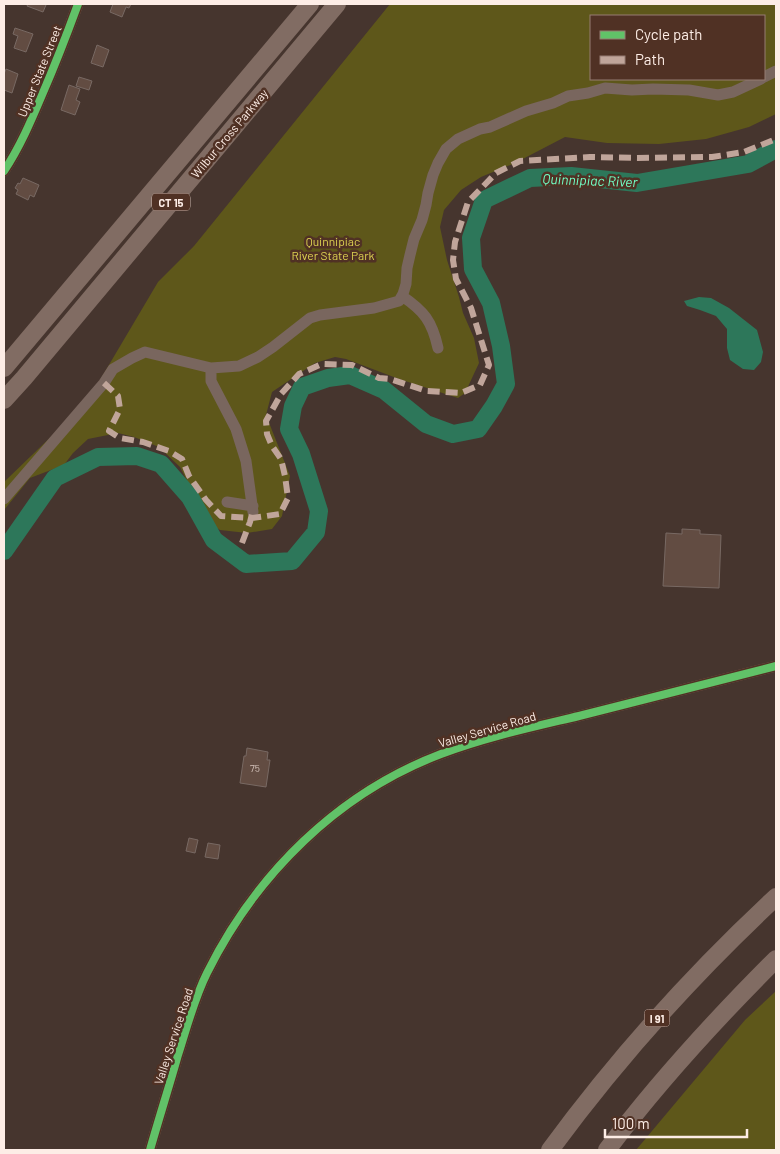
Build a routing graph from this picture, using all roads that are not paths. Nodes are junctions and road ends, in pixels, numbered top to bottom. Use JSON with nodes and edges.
{"nodes":[{"id":1,"x":78,"y":4,"type":"edge"},
{"id":2,"x":310,"y":4,"type":"edge"},
{"id":3,"x":337,"y":4,"type":"edge"},
{"id":4,"x":758,"y":80,"type":"edge"},
{"id":5,"x":4,"y":171,"type":"edge"},
{"id":6,"x":402,"y":296,"type":"junction"},
{"id":7,"x":438,"y":348,"type":"dead end"},
{"id":8,"x":4,"y":368,"type":"edge"},
{"id":9,"x":211,"y":368,"type":"junction"},
{"id":10,"x":4,"y":400,"type":"edge"},
{"id":11,"x":4,"y":499,"type":"edge"},
{"id":12,"x":227,"y":502,"type":"dead end"},
{"id":13,"x":776,"y":666,"type":"edge"},
{"id":14,"x":776,"y":897,"type":"edge"},
{"id":15,"x":776,"y":959,"type":"edge"},
{"id":16,"x":150,"y":1150,"type":"edge"},
{"id":17,"x":550,"y":1150,"type":"edge"},
{"id":18,"x":607,"y":1150,"type":"edge"}],
"edges":[{"from":1,"to":5,"type":"street","name":"Upper State Street"},
{"from":2,"to":8,"type":"highway","name":"Wilbur Cross Parkway","number":"CT 15"},
{"from":3,"to":10,"type":"highway","name":"Wilbur Cross Parkway","number":"CT 15"},
{"from":4,"to":6,"type":"street"},
{"from":6,"to":7,"type":"street"},
{"from":6,"to":9,"type":"street"},
{"from":9,"to":11,"type":"street"},
{"from":9,"to":12,"type":"street"},
{"from":13,"to":16,"type":"street","name":"Valley Service Road"},
{"from":14,"to":17,"type":"highway","number":"I 91"},
{"from":15,"to":18,"type":"highway"}]}
